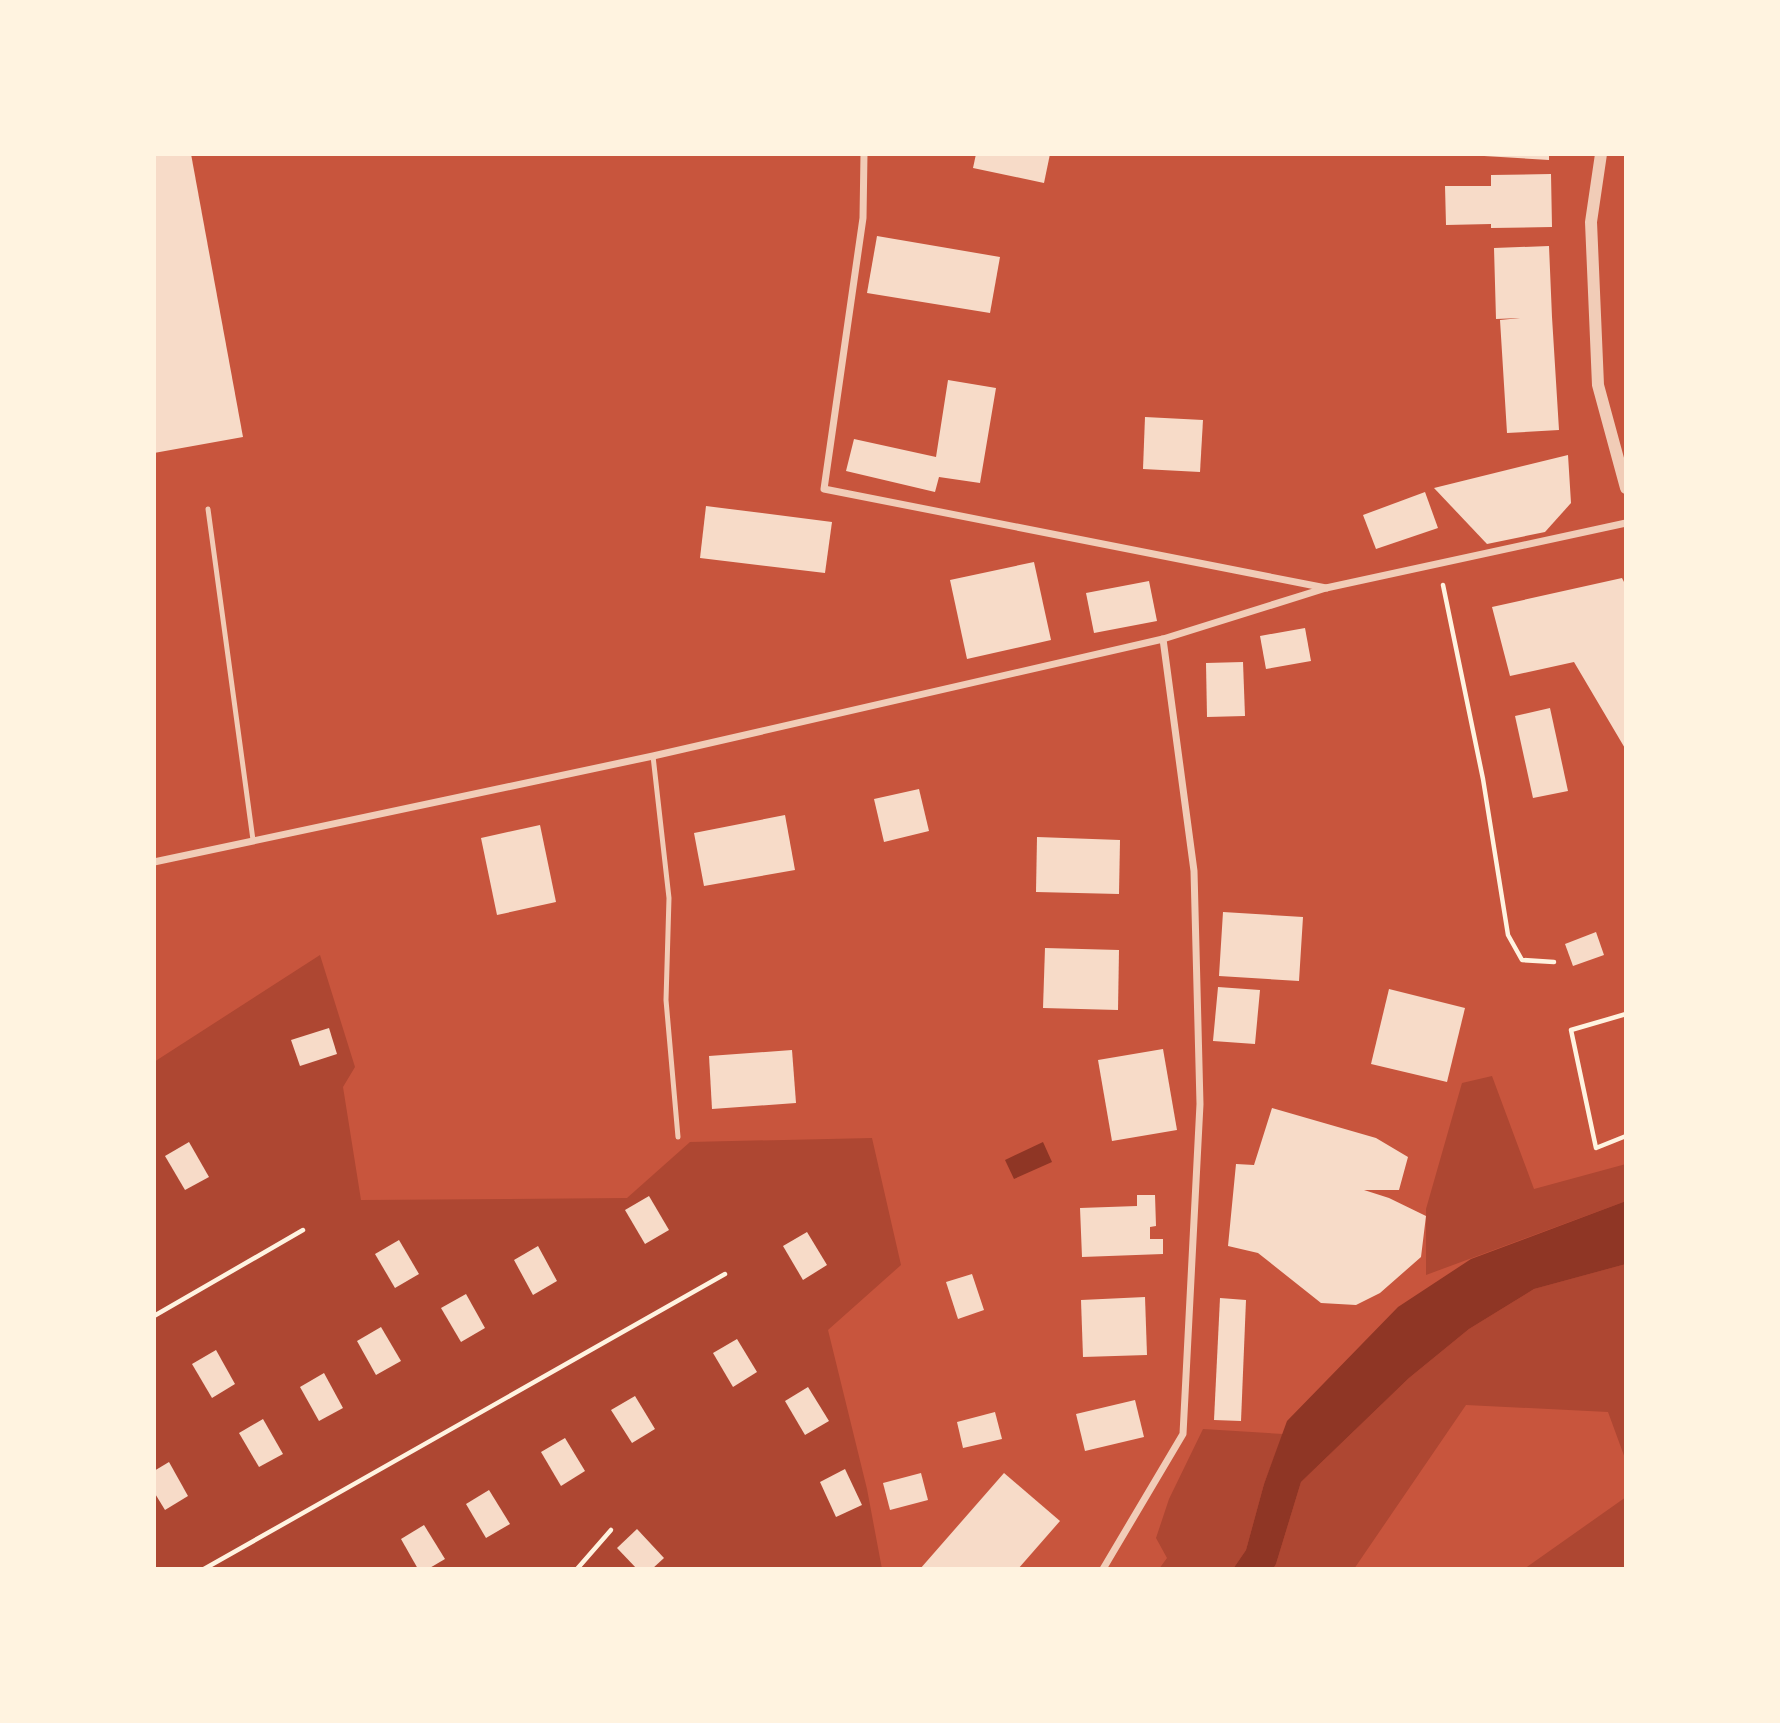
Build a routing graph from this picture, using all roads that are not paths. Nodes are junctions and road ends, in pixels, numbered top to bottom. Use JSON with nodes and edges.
{"nodes":[{"id":1,"x":864,"y":154,"type":"edge"},
{"id":2,"x":1601,"y":154,"type":"edge"},
{"id":3,"x":1626,"y":488,"type":"edge"},
{"id":4,"x":208,"y":509,"type":"dead end"},
{"id":5,"x":1626,"y":523,"type":"edge"},
{"id":6,"x":1326,"y":588,"type":"junction"},
{"id":7,"x":1163,"y":639,"type":"junction"},
{"id":8,"x":653,"y":756,"type":"junction"},
{"id":9,"x":253,"y":840,"type":"junction"},
{"id":10,"x":154,"y":862,"type":"edge"},
{"id":11,"x":678,"y":1137,"type":"dead end"},
{"id":12,"x":1103,"y":1569,"type":"edge"}],
"edges":[{"from":1,"to":6,"type":"street"},
{"from":2,"to":3,"type":"street"},
{"from":4,"to":9,"type":"lane"},
{"from":5,"to":6,"type":"street"},
{"from":6,"to":7,"type":"street"},
{"from":7,"to":8,"type":"street"},
{"from":7,"to":12,"type":"street"},
{"from":8,"to":9,"type":"street"},
{"from":8,"to":11,"type":"lane"},
{"from":9,"to":10,"type":"street"}]}
